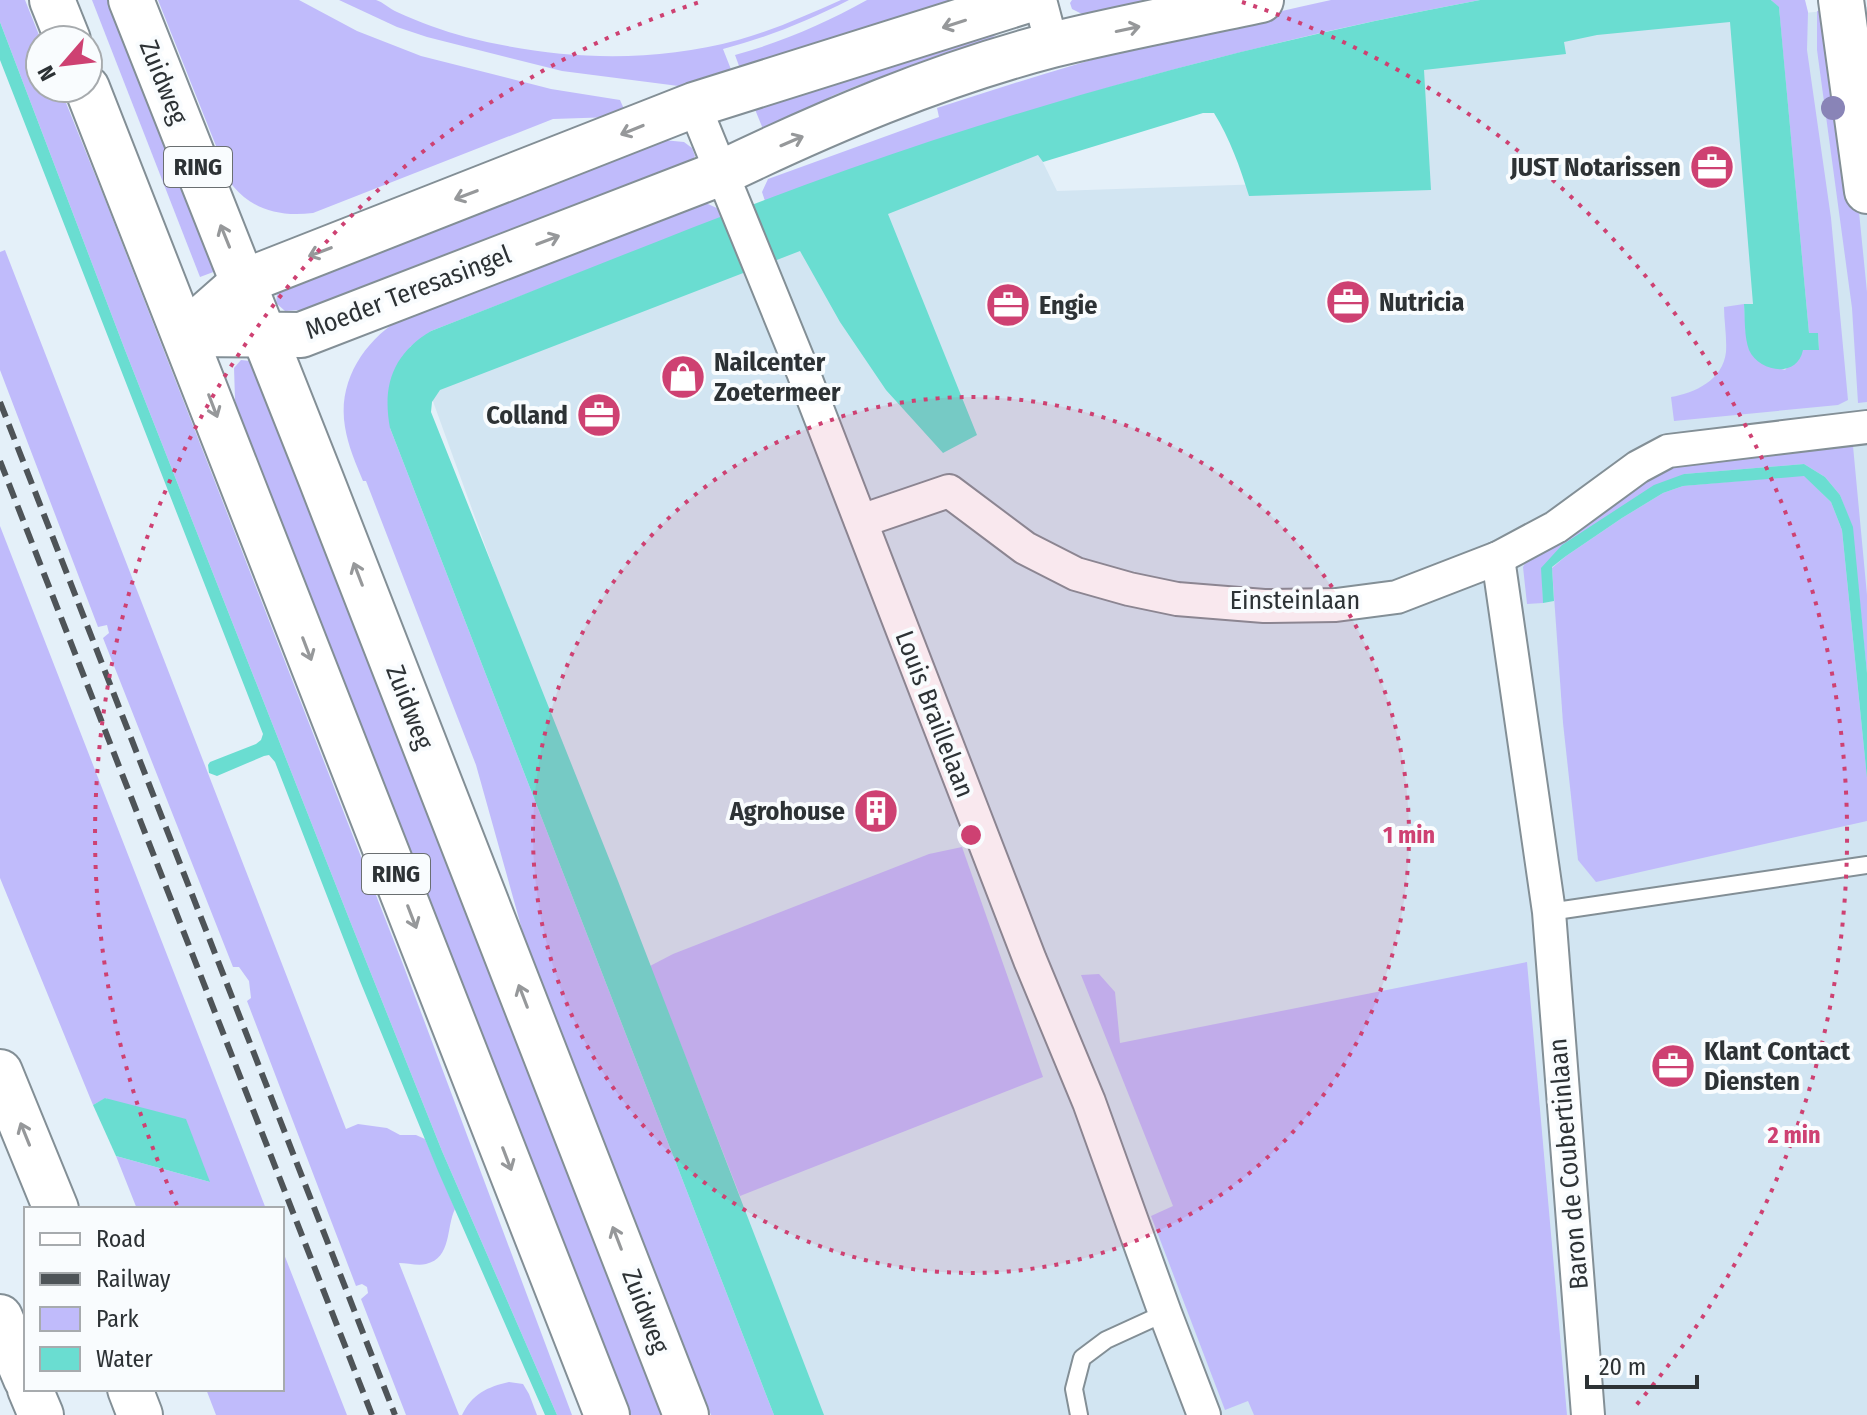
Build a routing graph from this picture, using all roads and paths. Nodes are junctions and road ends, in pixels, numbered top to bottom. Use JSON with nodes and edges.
{"nodes":[{"id":1,"x":52,"y":0,"type":"edge"},
{"id":2,"x":131,"y":0,"type":"edge"},
{"id":3,"x":1028,"y":0,"type":"edge"},
{"id":4,"x":1040,"y":0,"type":"edge"},
{"id":5,"x":1261,"y":0,"type":"edge"},
{"id":6,"x":1841,"y":0,"type":"edge"},
{"id":7,"x":62,"y":24,"type":"edge"},
{"id":8,"x":1052,"y":45,"type":"junction"},
{"id":9,"x":93,"y":104,"type":"edge"},
{"id":10,"x":694,"y":105,"type":"junction"},
{"id":11,"x":724,"y":180,"type":"junction"},
{"id":12,"x":1867,"y":191,"type":"edge"},
{"id":13,"x":243,"y":282,"type":"junction"},
{"id":14,"x":184,"y":334,"type":"junction"},
{"id":15,"x":264,"y":335,"type":"junction"},
{"id":16,"x":1867,"y":427,"type":"edge"},
{"id":17,"x":861,"y":521,"type":"junction"},
{"id":18,"x":1498,"y":558,"type":"junction"},
{"id":19,"x":1867,"y":865,"type":"edge"},
{"id":20,"x":1549,"y":912,"type":"junction"},
{"id":21,"x":0,"y":1072,"type":"edge"},
{"id":22,"x":55,"y":1207,"type":"edge"},
{"id":23,"x":1165,"y":1313,"type":"junction"},
{"id":24,"x":0,"y":1317,"type":"edge"},
{"id":25,"x":24,"y":1374,"type":"edge"},
{"id":26,"x":31,"y":1391,"type":"edge"},
{"id":27,"x":131,"y":1391,"type":"edge"},
{"id":28,"x":41,"y":1415,"type":"edge"},
{"id":29,"x":140,"y":1415,"type":"edge"},
{"id":30,"x":607,"y":1415,"type":"edge"},
{"id":31,"x":686,"y":1415,"type":"edge"},
{"id":32,"x":1079,"y":1415,"type":"edge"},
{"id":33,"x":1204,"y":1415,"type":"edge"},
{"id":34,"x":1588,"y":1415,"type":"edge"}],
"edges":[{"from":1,"to":7,"type":"main road"},
{"from":13,"to":2,"type":"main road","name":"Zuidweg","number":"RING","one_way":true},
{"from":3,"to":10,"type":"main road","one_way":true},
{"from":4,"to":8,"type":"street"},
{"from":8,"to":5,"type":"main road","name":"Moeder Teresasingel","one_way":true},
{"from":6,"to":12,"type":"main road"},
{"from":11,"to":8,"type":"main road","name":"Moeder Teresasingel","one_way":true},
{"from":9,"to":14,"type":"main road","number":"RING"},
{"from":10,"to":11,"type":"street","name":"Louis Braillelaan"},
{"from":10,"to":13,"type":"main road","one_way":true},
{"from":15,"to":11,"type":"main road","name":"Moeder Teresasingel","one_way":true},
{"from":11,"to":17,"type":"street","name":"Louis Braillelaan"},
{"from":13,"to":14,"type":"main road"},
{"from":13,"to":15,"type":"main road","name":"Zuidweg","number":"RING"},
{"from":14,"to":15,"type":"main road","name":"Moeder Teresasingel"},
{"from":14,"to":30,"type":"main road","number":"RING","one_way":true},
{"from":31,"to":15,"type":"main road","name":"Zuidweg","number":"RING","one_way":true},
{"from":16,"to":18,"type":"street","name":"Einsteinlaan"},
{"from":17,"to":18,"type":"street","name":"Einsteinlaan"},
{"from":17,"to":23,"type":"street","name":"Louis Braillelaan"},
{"from":18,"to":20,"type":"street","name":"Baron de Coubertinlaan"},
{"from":19,"to":20,"type":"lane"},
{"from":20,"to":34,"type":"street","name":"Baron de Coubertinlaan"},
{"from":22,"to":21,"type":"main road","one_way":true},
{"from":23,"to":32,"type":"lane"},
{"from":23,"to":33,"type":"street","name":"Louis Braillelaan"},
{"from":24,"to":25,"type":"main road"},
{"from":26,"to":28,"type":"main road"},
{"from":27,"to":29,"type":"main road"}]}
